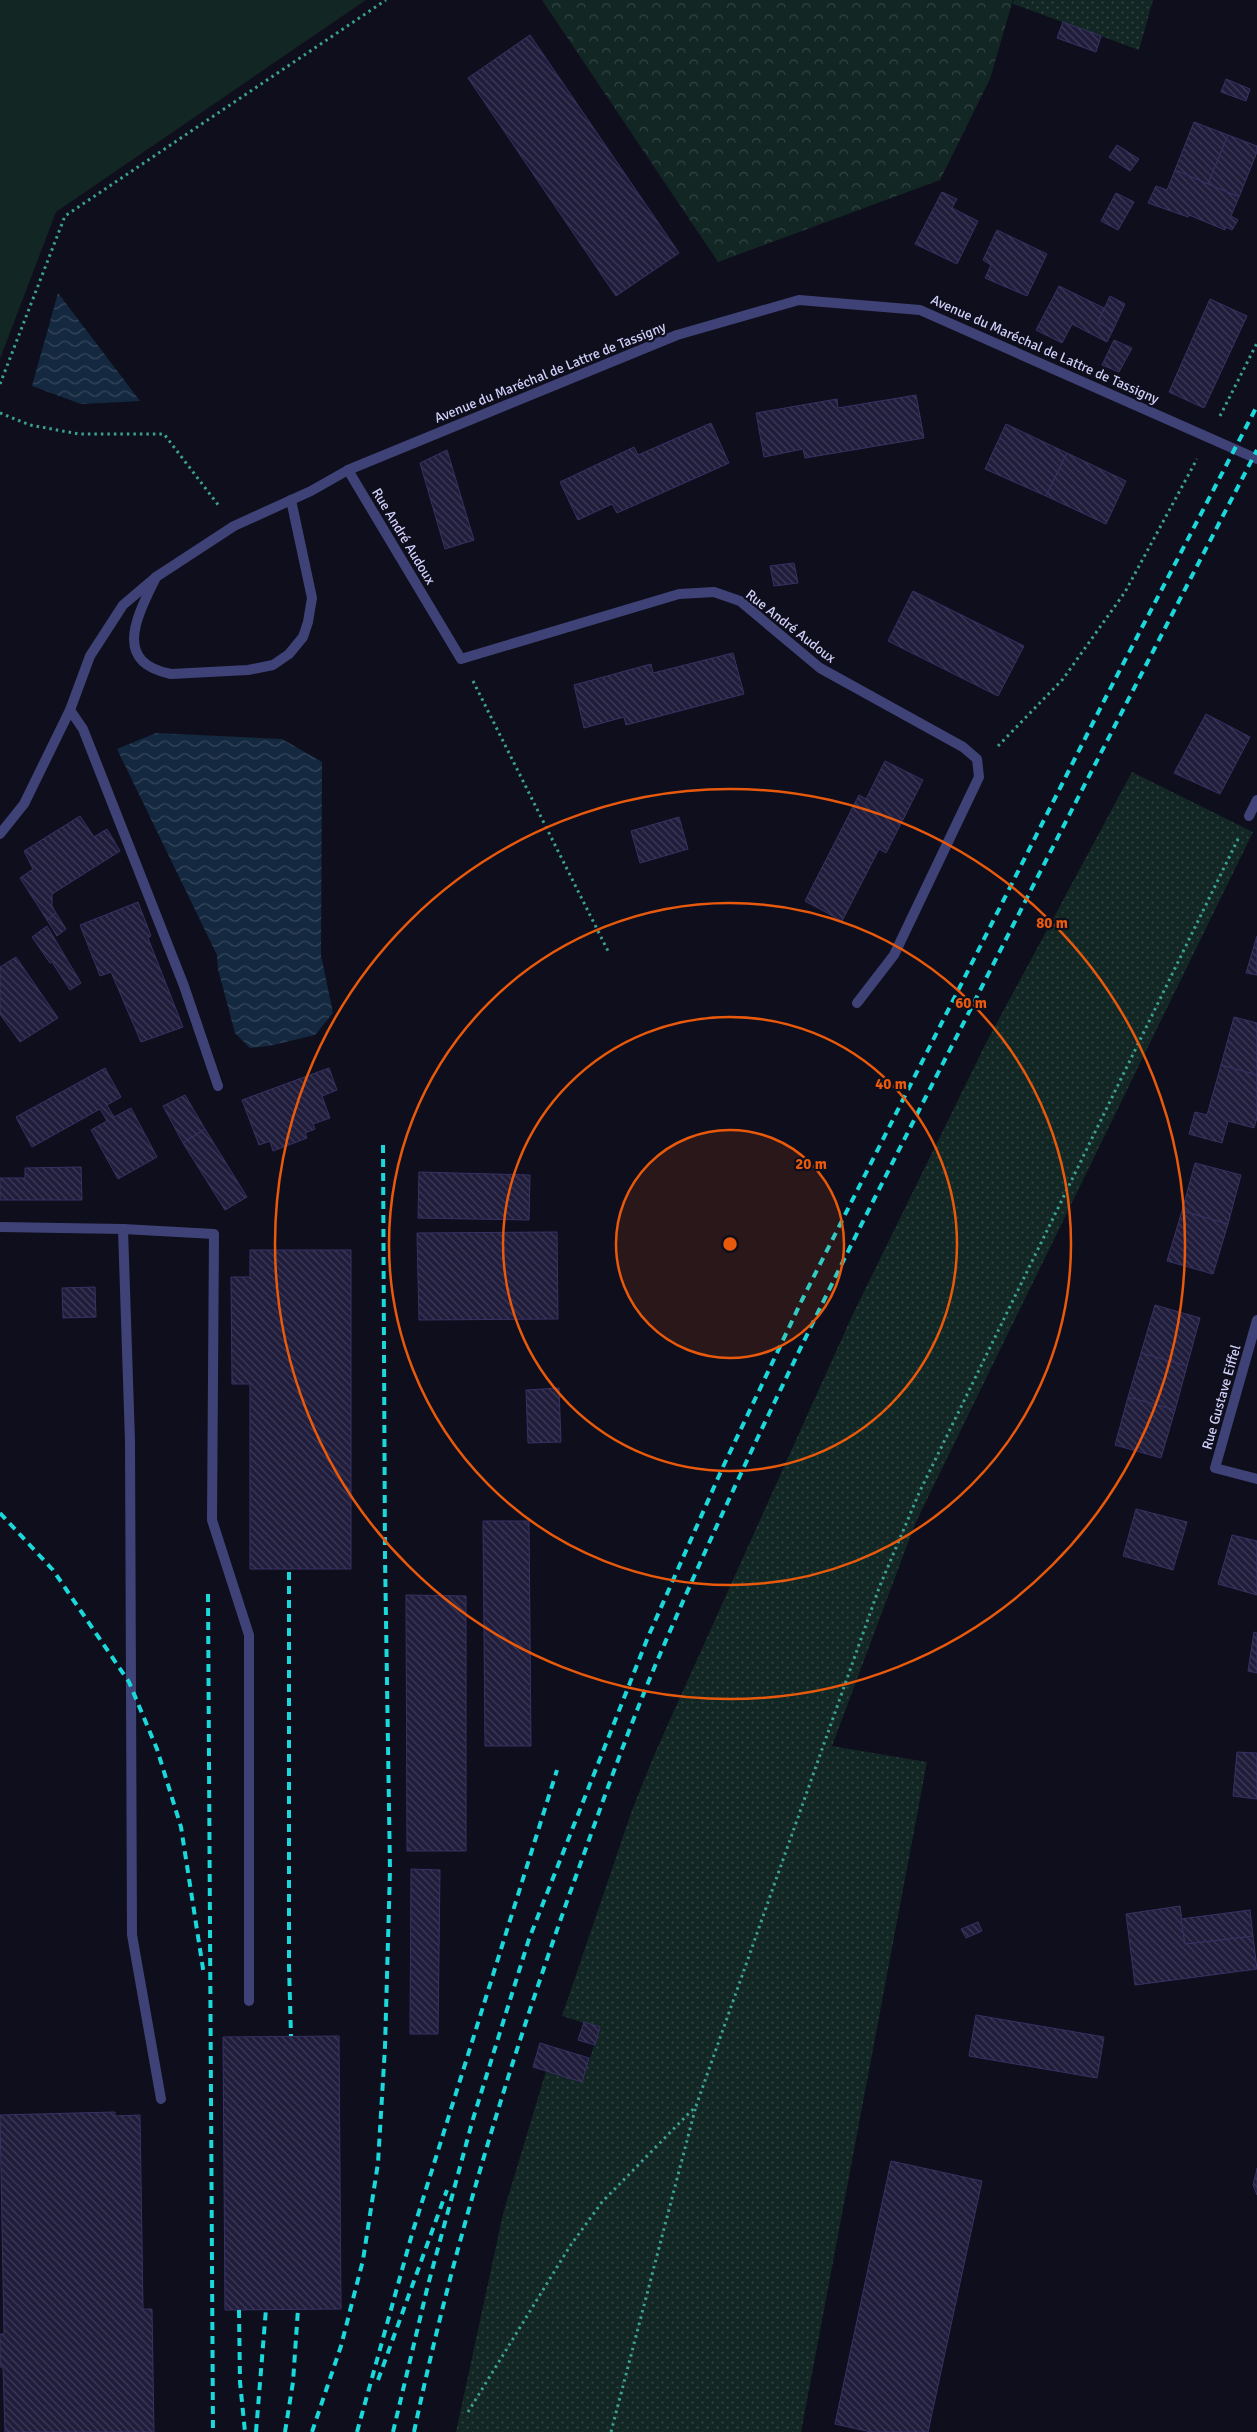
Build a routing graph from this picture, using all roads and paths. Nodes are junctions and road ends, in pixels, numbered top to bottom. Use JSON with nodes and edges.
{"nodes":[{"id":1,"x":386,"y":0,"type":"edge"},
{"id":2,"x":1257,"y":343,"type":"edge"},
{"id":3,"x":0,"y":384,"type":"edge"},
{"id":4,"x":0,"y":414,"type":"edge"},
{"id":5,"x":1209,"y":437,"type":"junction"},
{"id":6,"x":1257,"y":459,"type":"edge"},
{"id":7,"x":348,"y":470,"type":"junction"},
{"id":8,"x":291,"y":500,"type":"junction"},
{"id":9,"x":234,"y":526,"type":"junction"},
{"id":10,"x":156,"y":577,"type":"junction"},
{"id":11,"x":461,"y":658,"type":"junction"},
{"id":12,"x":70,"y":710,"type":"junction"},
{"id":13,"x":977,"y":759,"type":"junction"},
{"id":14,"x":1257,"y":800,"type":"edge"},
{"id":15,"x":1249,"y":816,"type":"joint"},
{"id":16,"x":0,"y":834,"type":"edge"},
{"id":17,"x":608,"y":951,"type":"dead end"},
{"id":18,"x":857,"y":1003,"type":"dead end"},
{"id":19,"x":218,"y":1086,"type":"dead end"},
{"id":20,"x":0,"y":1227,"type":"edge"},
{"id":21,"x":123,"y":1229,"type":"junction"},
{"id":22,"x":1257,"y":1320,"type":"edge"},
{"id":23,"x":1257,"y":1479,"type":"edge"},
{"id":24,"x":249,"y":2001,"type":"dead end"},
{"id":25,"x":161,"y":2099,"type":"dead end"},
{"id":26,"x":696,"y":2106,"type":"junction"},
{"id":27,"x":468,"y":2412,"type":"dead end"},
{"id":28,"x":611,"y":2432,"type":"edge"}],
"edges":[{"from":1,"to":3,"type":"path"},
{"from":2,"to":5,"type":"path"},
{"from":4,"to":9,"type":"path"},
{"from":5,"to":6,"type":"street","name":"Avenue du Maréchal de Lattre de Tassigny"},
{"from":5,"to":7,"type":"street","name":"Avenue du Maréchal de Lattre de Tassigny"},
{"from":5,"to":13,"type":"path"},
{"from":7,"to":8,"type":"street","name":"Avenue du Maréchal de Lattre de Tassigny"},
{"from":7,"to":11,"type":"street","name":"Rue André Audoux"},
{"from":8,"to":9,"type":"street","name":"Avenue du Maréchal de Lattre de Tassigny"},
{"from":8,"to":10,"type":"street"},
{"from":9,"to":10,"type":"street","name":"Avenue du Maréchal de Lattre de Tassigny"},
{"from":10,"to":12,"type":"street","name":"Avenue du Maréchal de Lattre de Tassigny"},
{"from":11,"to":13,"type":"street","name":"Rue André Audoux"},
{"from":11,"to":17,"type":"path"},
{"from":12,"to":16,"type":"street","name":"Avenue du Maréchal de Lattre de Tassigny"},
{"from":12,"to":19,"type":"street"},
{"from":13,"to":18,"type":"street"},
{"from":14,"to":15,"type":"street"},
{"from":15,"to":26,"type":"path"},
{"from":20,"to":21,"type":"street"},
{"from":21,"to":24,"type":"street"},
{"from":21,"to":25,"type":"street"},
{"from":22,"to":23,"type":"street","name":"Rue Gustave Eiffel"},
{"from":26,"to":27,"type":"path"},
{"from":26,"to":28,"type":"path"}]}
